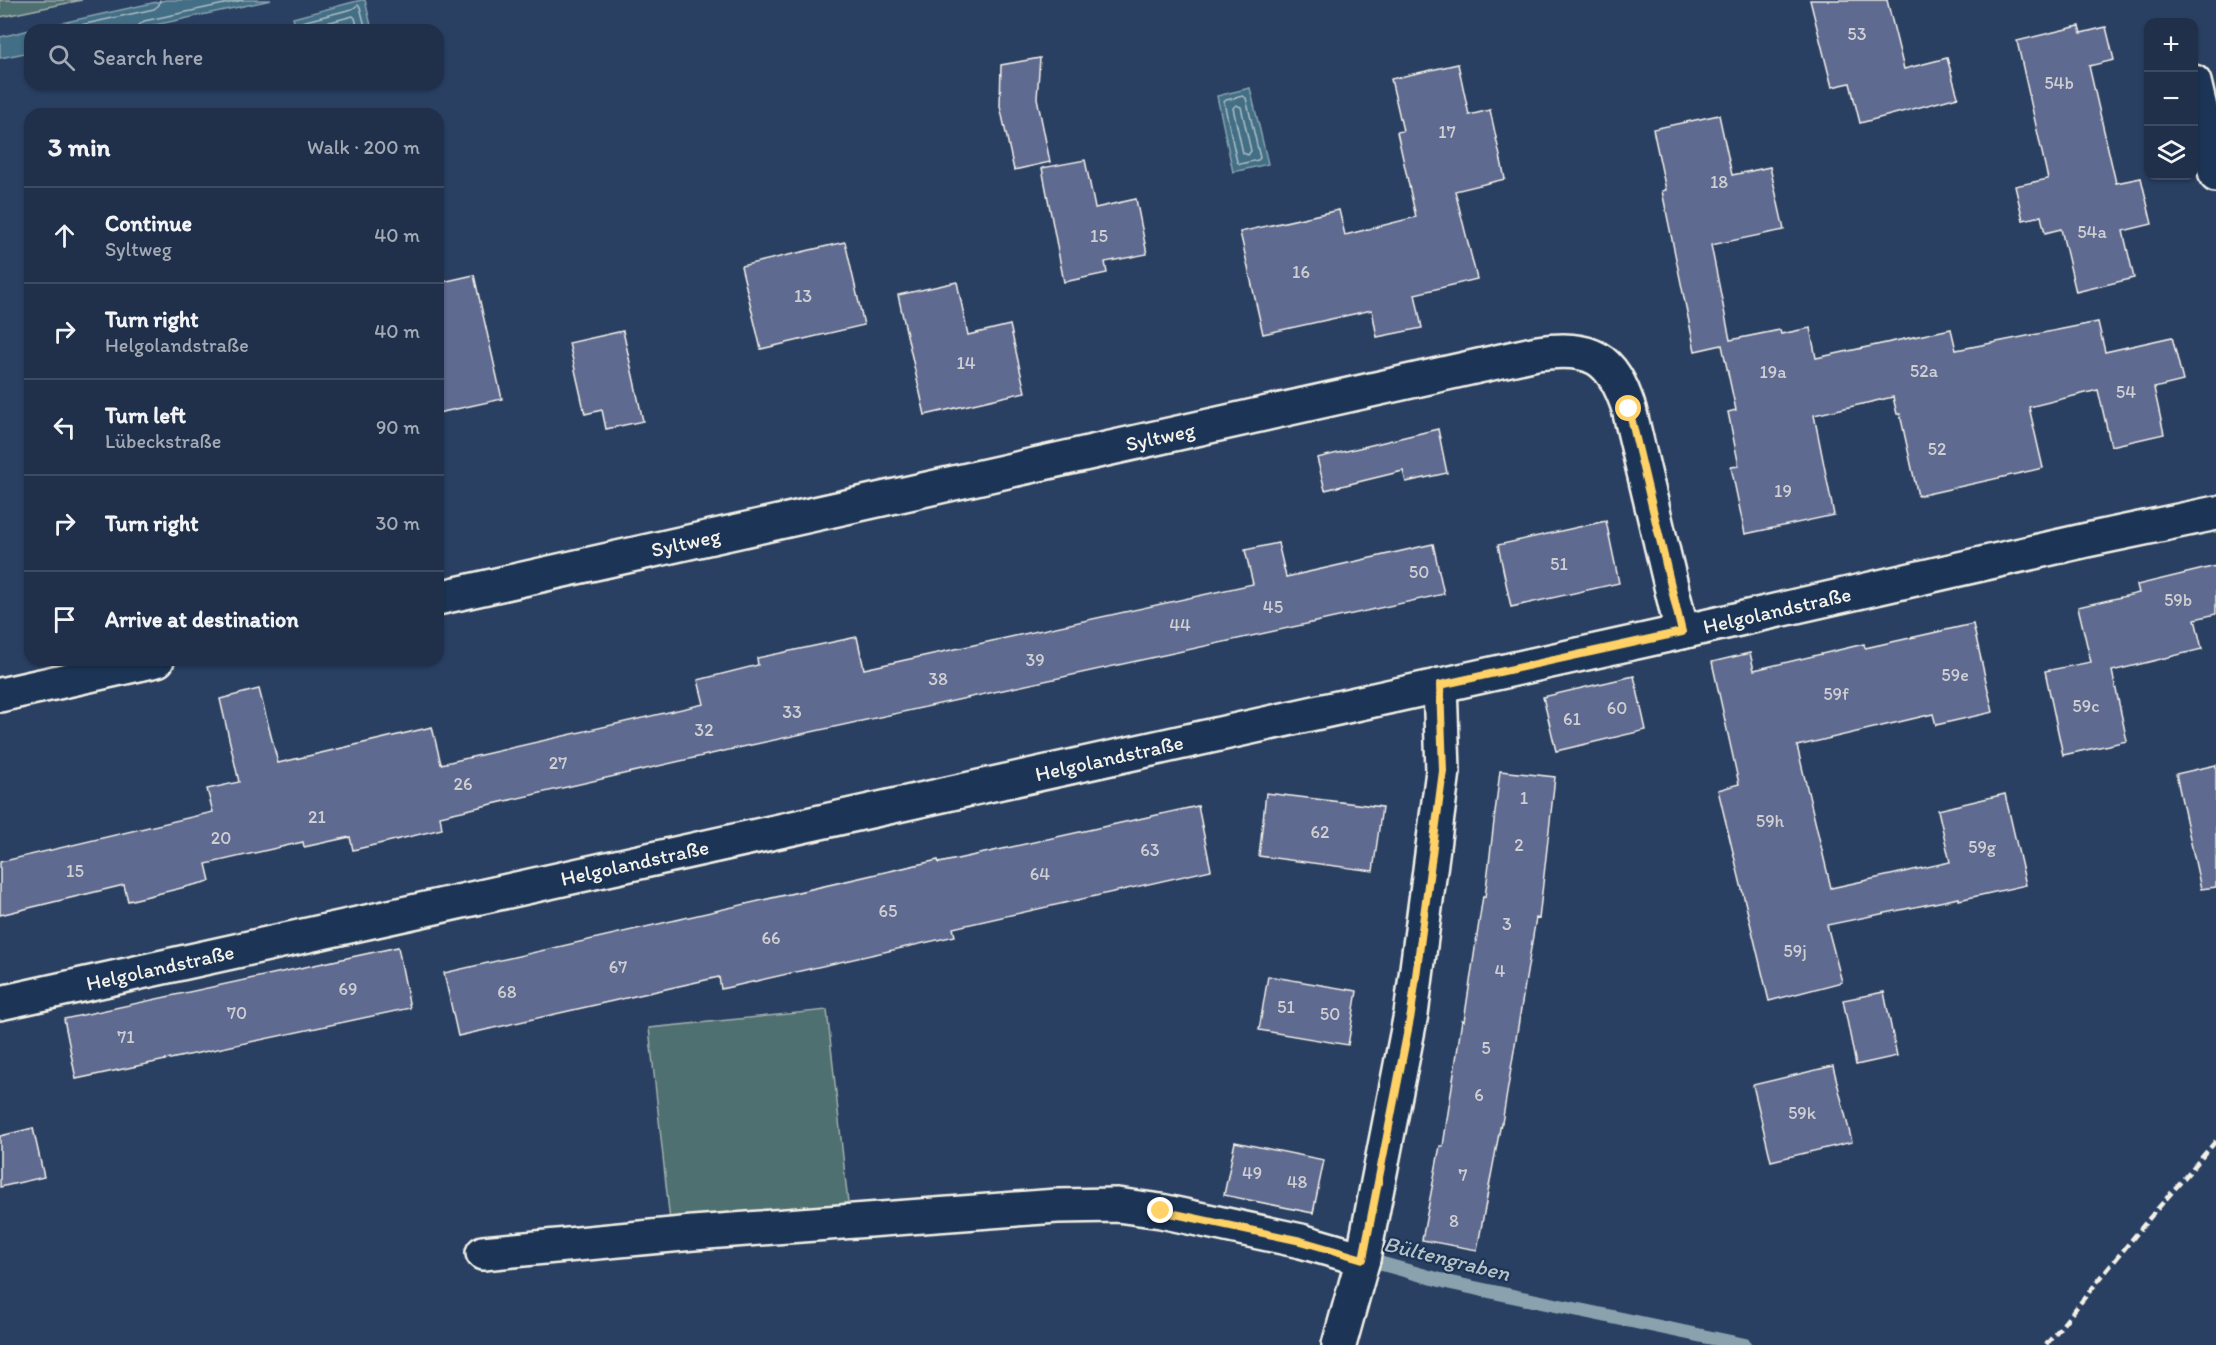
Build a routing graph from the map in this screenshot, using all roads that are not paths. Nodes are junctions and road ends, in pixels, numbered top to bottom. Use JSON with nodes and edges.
{"nodes":[{"id":1,"x":2198,"y":102,"type":"edge"},
{"id":2,"x":2216,"y":175,"type":"edge"},
{"id":3,"x":2216,"y":513,"type":"edge"},
{"id":4,"x":444,"y":597,"type":"edge"},
{"id":5,"x":1682,"y":632,"type":"junction"},
{"id":6,"x":130,"y":666,"type":"edge"},
{"id":7,"x":1440,"y":685,"type":"junction"},
{"id":8,"x":0,"y":695,"type":"edge"},
{"id":9,"x":0,"y":1003,"type":"edge"},
{"id":10,"x":483,"y":1253,"type":"dead end"},
{"id":11,"x":1363,"y":1259,"type":"junction"},
{"id":12,"x":1339,"y":1345,"type":"edge"}],
"edges":[{"from":1,"to":2,"type":"street"},
{"from":3,"to":5,"type":"street","name":"Helgolandstraße"},
{"from":4,"to":5,"type":"street","name":"Syltweg"},
{"from":5,"to":7,"type":"street","name":"Helgolandstraße"},
{"from":6,"to":8,"type":"street"},
{"from":7,"to":9,"type":"street","name":"Helgolandstraße"},
{"from":7,"to":11,"type":"street"},
{"from":10,"to":11,"type":"street"},
{"from":11,"to":12,"type":"street"}]}
